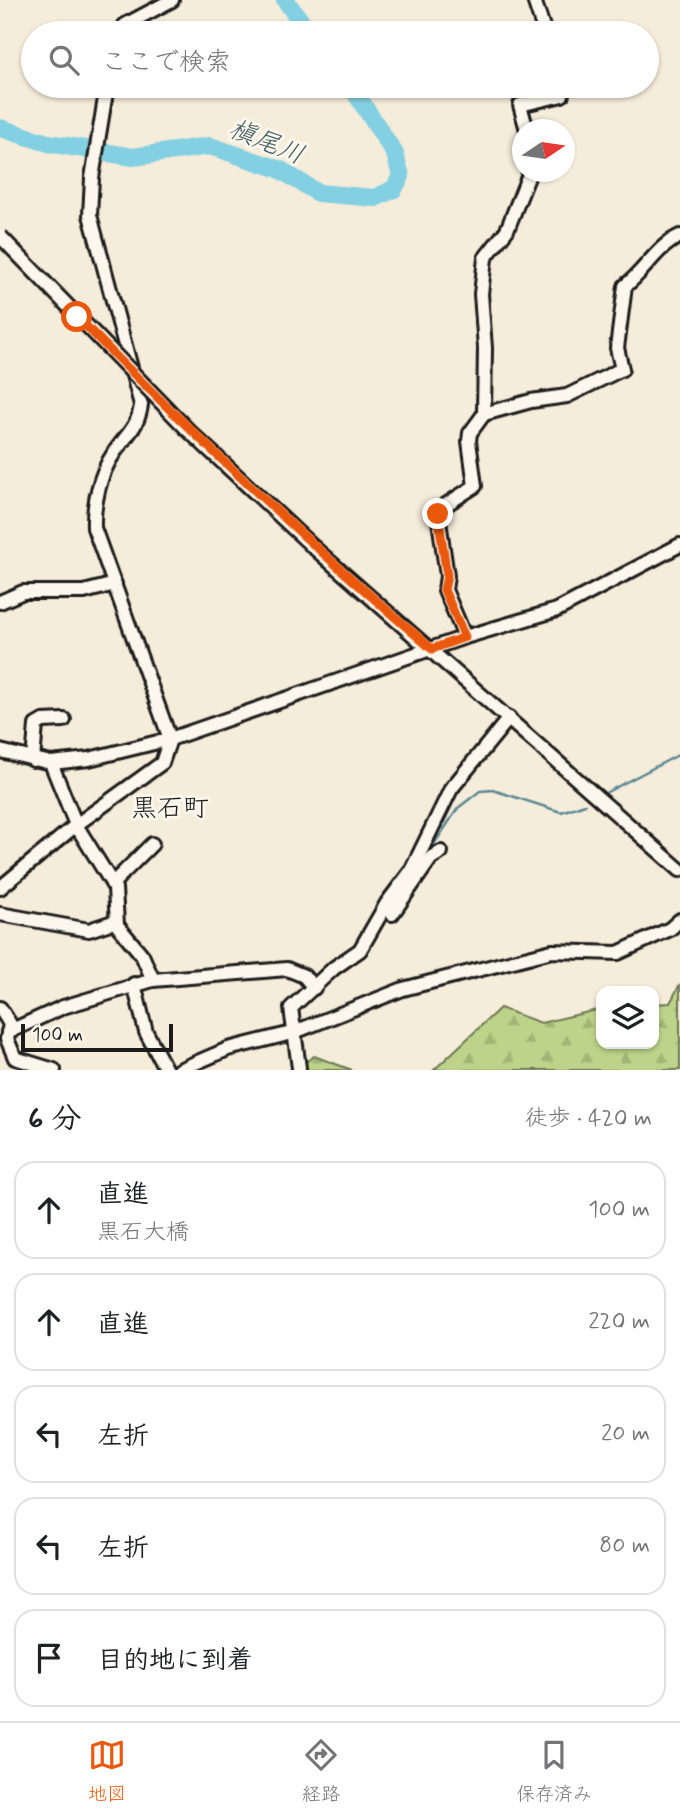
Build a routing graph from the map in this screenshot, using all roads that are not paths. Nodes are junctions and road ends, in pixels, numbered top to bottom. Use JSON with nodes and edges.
{"nodes":[{"id":1,"x":172,"y":0,"type":"edge"},
{"id":2,"x":534,"y":0,"type":"edge"},
{"id":3,"x":133,"y":21,"type":"edge"},
{"id":4,"x":541,"y":21,"type":"edge"},
{"id":5,"x":105,"y":98,"type":"edge"},
{"id":6,"x":549,"y":98,"type":"edge"},
{"id":7,"x":524,"y":119,"type":"edge"},
{"id":8,"x":526,"y":182,"type":"edge"},
{"id":9,"x":0,"y":236,"type":"edge"},
{"id":10,"x":680,"y":236,"type":"edge"},
{"id":11,"x":484,"y":414,"type":"junction"},
{"id":12,"x":680,"y":545,"type":"edge"},
{"id":13,"x":115,"y":584,"type":"junction"},
{"id":14,"x":0,"y":602,"type":"edge"},
{"id":15,"x":465,"y":637,"type":"junction"},
{"id":16,"x":432,"y":649,"type":"junction"},
{"id":17,"x":509,"y":718,"type":"junction"},
{"id":18,"x":64,"y":720,"type":"dead end"},
{"id":19,"x":170,"y":739,"type":"junction"},
{"id":20,"x":0,"y":751,"type":"edge"},
{"id":21,"x":33,"y":760,"type":"junction"},
{"id":22,"x":51,"y":763,"type":"junction"},
{"id":23,"x":76,"y":825,"type":"junction"},
{"id":24,"x":152,"y":844,"type":"dead end"},
{"id":25,"x":441,"y":852,"type":"dead end"},
{"id":26,"x":680,"y":870,"type":"edge"},
{"id":27,"x":112,"y":884,"type":"junction"},
{"id":28,"x":0,"y":888,"type":"edge"},
{"id":29,"x":398,"y":898,"type":"junction"},
{"id":30,"x":0,"y":914,"type":"edge"},
{"id":31,"x":392,"y":914,"type":"dead end"},
{"id":32,"x":680,"y":920,"type":"edge"},
{"id":33,"x":116,"y":921,"type":"junction"},
{"id":34,"x":153,"y":980,"type":"junction"},
{"id":35,"x":134,"y":984,"type":"junction"},
{"id":36,"x":314,"y":988,"type":"junction"},
{"id":37,"x":0,"y":1008,"type":"edge"},
{"id":38,"x":292,"y":1033,"type":"junction"},
{"id":39,"x":6,"y":1041,"type":"edge"},
{"id":40,"x":299,"y":1068,"type":"dead end"},
{"id":41,"x":54,"y":1070,"type":"edge"},
{"id":42,"x":166,"y":1070,"type":"edge"},
{"id":43,"x":179,"y":1070,"type":"edge"}],
"edges":[{"from":1,"to":3,"type":"street"},
{"from":2,"to":4,"type":"street"},
{"from":5,"to":13,"type":"street"},
{"from":6,"to":7,"type":"street"},
{"from":8,"to":11,"type":"street"},
{"from":9,"to":16,"type":"street","bridge":true},
{"from":10,"to":11,"type":"street"},
{"from":11,"to":15,"type":"street"},
{"from":12,"to":15,"type":"street"},
{"from":13,"to":14,"type":"street"},
{"from":13,"to":19,"type":"street"},
{"from":15,"to":16,"type":"street"},
{"from":16,"to":17,"type":"street"},
{"from":16,"to":19,"type":"street"},
{"from":17,"to":26,"type":"street"},
{"from":17,"to":29,"type":"street"},
{"from":18,"to":21,"type":"street"},
{"from":19,"to":22,"type":"street"},
{"from":19,"to":23,"type":"street"},
{"from":20,"to":21,"type":"street"},
{"from":21,"to":22,"type":"street"},
{"from":22,"to":23,"type":"street"},
{"from":23,"to":27,"type":"street"},
{"from":23,"to":28,"type":"street"},
{"from":24,"to":27,"type":"street"},
{"from":25,"to":29,"type":"street"},
{"from":27,"to":33,"type":"street"},
{"from":29,"to":31,"type":"street"},
{"from":29,"to":36,"type":"street"},
{"from":30,"to":33,"type":"street"},
{"from":32,"to":38,"type":"street"},
{"from":33,"to":34,"type":"street"},
{"from":34,"to":35,"type":"street"},
{"from":34,"to":36,"type":"street"},
{"from":35,"to":39,"type":"street"},
{"from":35,"to":42,"type":"street"},
{"from":36,"to":38,"type":"street"},
{"from":37,"to":39,"type":"street"},
{"from":38,"to":40,"type":"street"},
{"from":38,"to":43,"type":"street"},
{"from":39,"to":41,"type":"street"}]}
